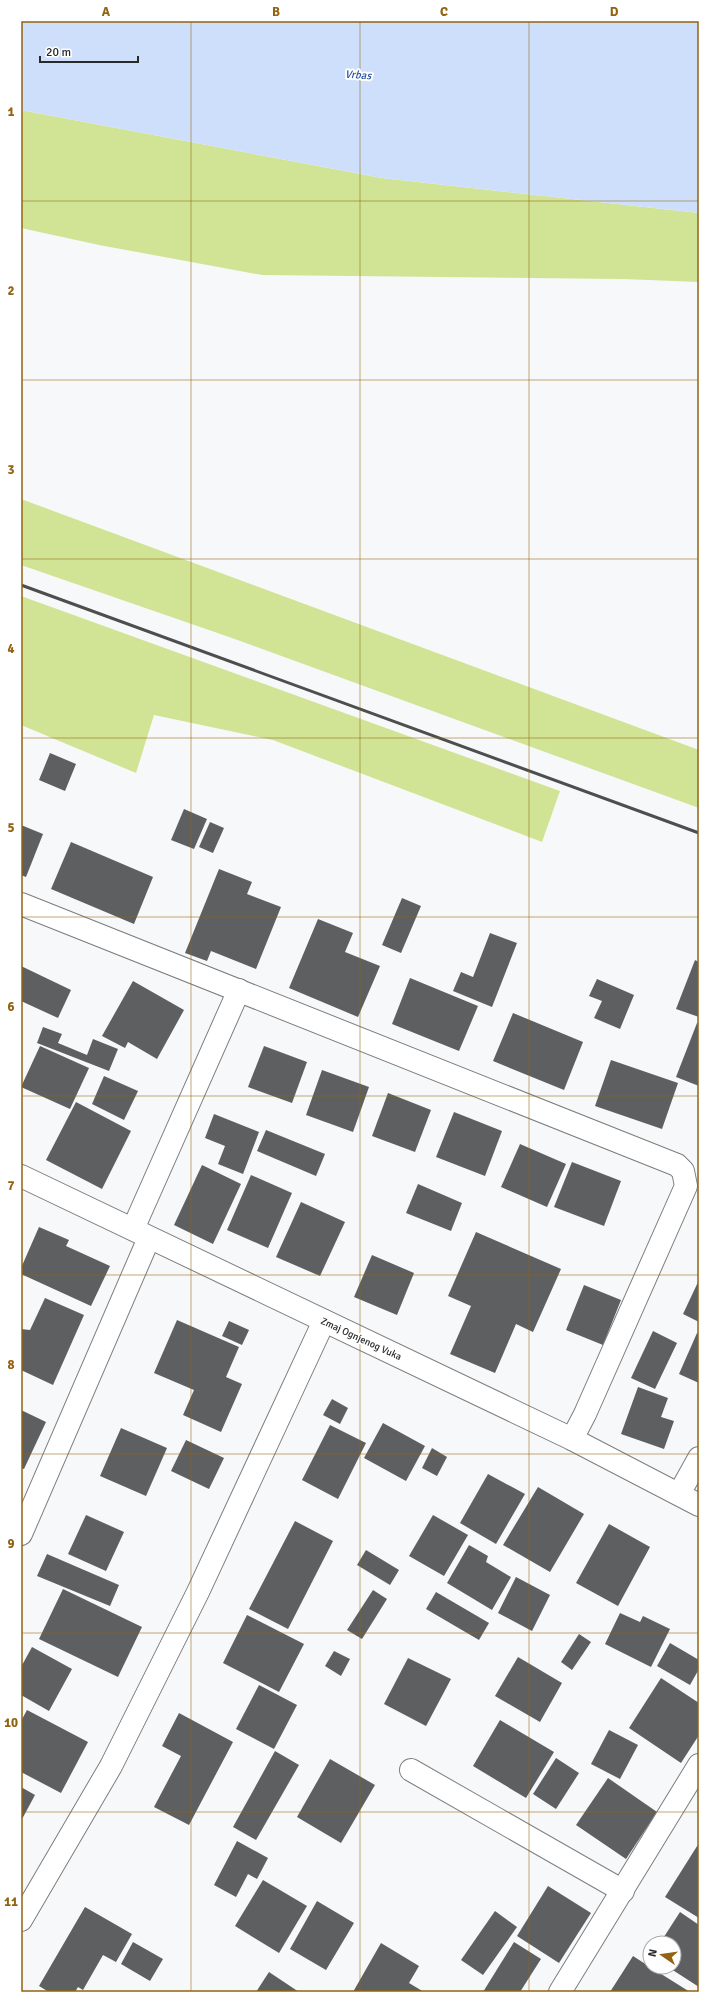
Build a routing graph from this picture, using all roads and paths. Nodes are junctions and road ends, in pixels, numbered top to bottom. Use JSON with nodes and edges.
{"nodes":[{"id":1,"x":21,"y":904,"type":"edge"},
{"id":2,"x":239,"y":990,"type":"junction"},
{"id":3,"x":21,"y":1176,"type":"edge"},
{"id":4,"x":141,"y":1233,"type":"junction"},
{"id":5,"x":324,"y":1321,"type":"junction"},
{"id":6,"x":572,"y":1439,"type":"junction"},
{"id":7,"x":699,"y":1458,"type":"edge"},
{"id":8,"x":679,"y":1494,"type":"junction"},
{"id":9,"x":699,"y":1505,"type":"edge"},
{"id":10,"x":21,"y":1534,"type":"edge"},
{"id":11,"x":699,"y":1765,"type":"edge"},
{"id":12,"x":411,"y":1770,"type":"dead end"},
{"id":13,"x":623,"y":1891,"type":"junction"},
{"id":14,"x":21,"y":1920,"type":"edge"},
{"id":15,"x":560,"y":1992,"type":"edge"}],
"edges":[{"from":1,"to":2,"type":"street"},
{"from":2,"to":4,"type":"street"},
{"from":2,"to":6,"type":"street"},
{"from":3,"to":4,"type":"street","name":"Zmaj Ognjenog Vuka"},
{"from":4,"to":5,"type":"street","name":"Zmaj Ognjenog Vuka"},
{"from":4,"to":10,"type":"street"},
{"from":5,"to":6,"type":"street","name":"Zmaj Ognjenog Vuka"},
{"from":5,"to":14,"type":"street"},
{"from":6,"to":8,"type":"street","name":"Zmaj Ognjenog Vuka"},
{"from":7,"to":8,"type":"street"},
{"from":8,"to":9,"type":"street","name":"Zmaj Ognjenog Vuka"},
{"from":11,"to":13,"type":"street"},
{"from":12,"to":13,"type":"street"},
{"from":13,"to":15,"type":"street"}]}
